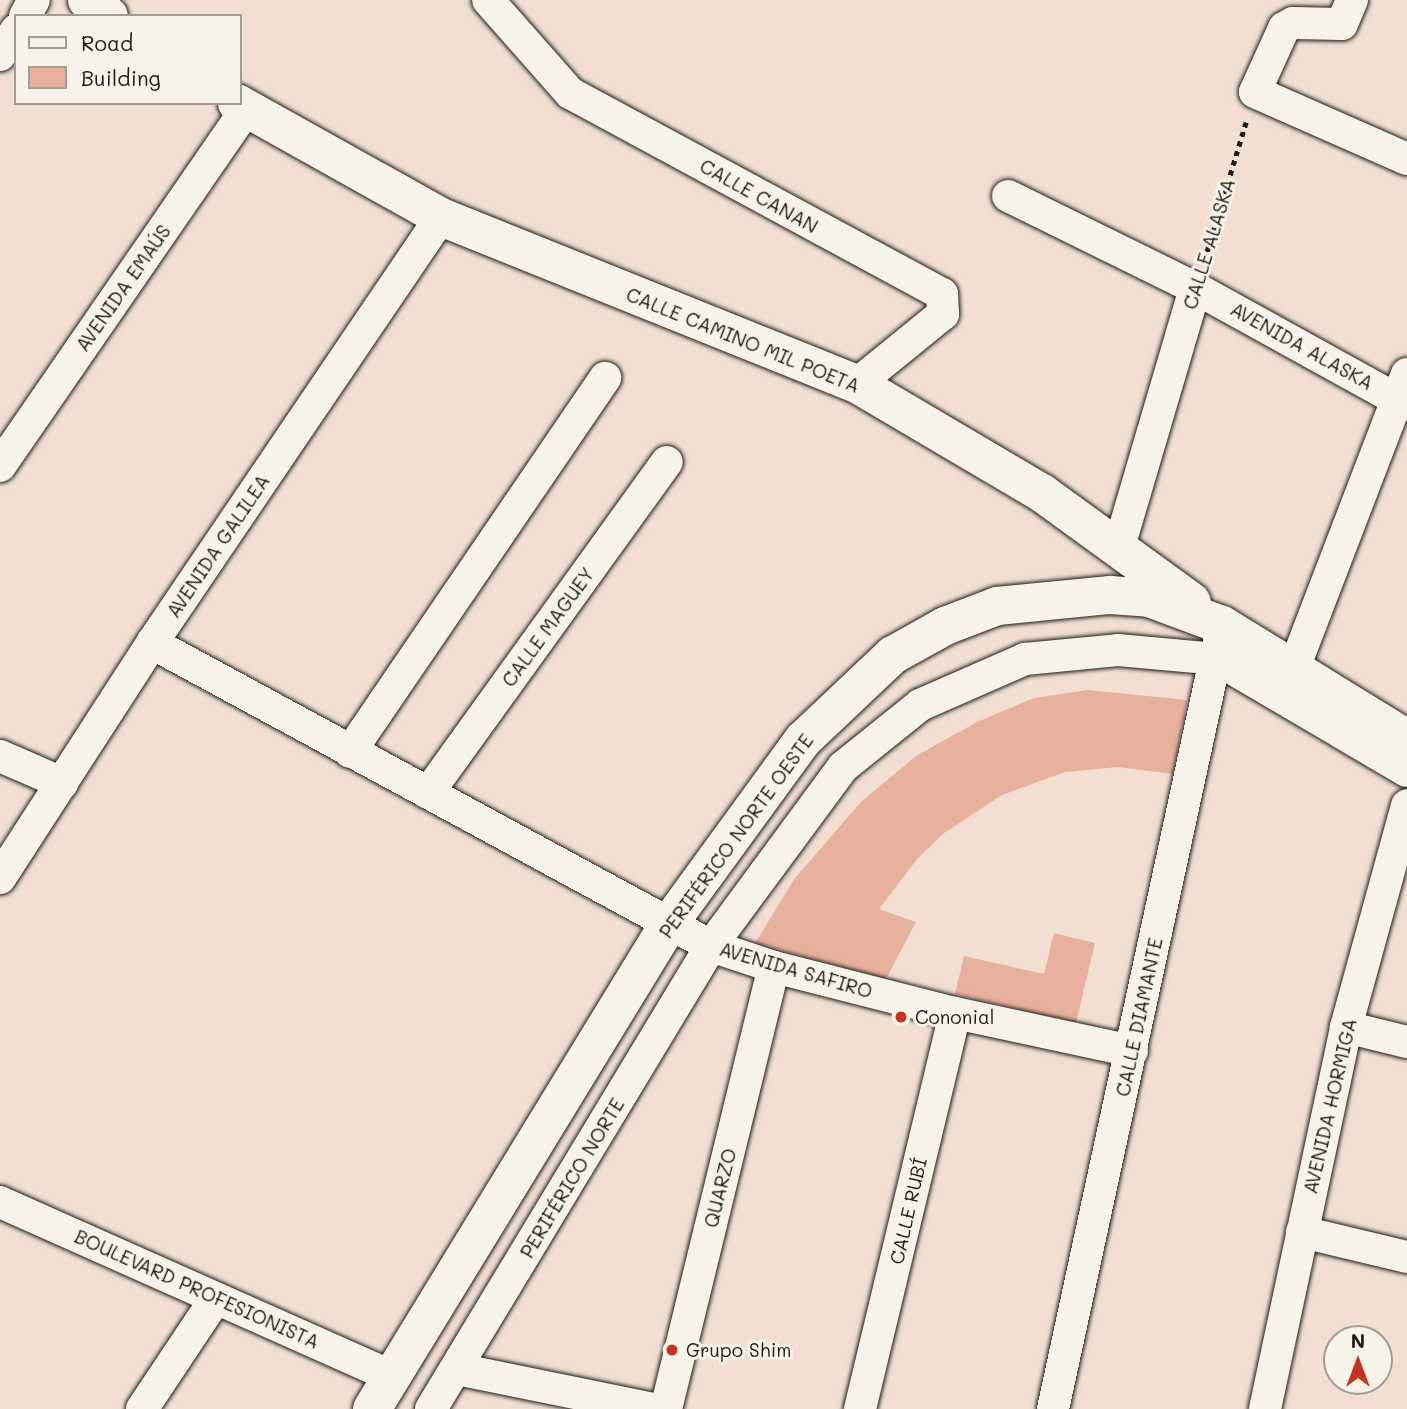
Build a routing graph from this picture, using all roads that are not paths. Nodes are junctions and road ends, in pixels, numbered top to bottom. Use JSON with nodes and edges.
{"nodes":[{"id":1,"x":86,"y":0,"type":"edge"},
{"id":2,"x":488,"y":0,"type":"edge"},
{"id":3,"x":1353,"y":0,"type":"edge"},
{"id":4,"x":105,"y":14,"type":"edge"},
{"id":5,"x":14,"y":33,"type":"edge"},
{"id":6,"x":0,"y":55,"type":"edge"},
{"id":7,"x":241,"y":106,"type":"edge"},
{"id":8,"x":1407,"y":159,"type":"edge"},
{"id":9,"x":1008,"y":196,"type":"dead end"},
{"id":10,"x":441,"y":217,"type":"junction"},
{"id":11,"x":1195,"y":288,"type":"junction"},
{"id":12,"x":605,"y":379,"type":"dead end"},
{"id":13,"x":857,"y":384,"type":"junction"},
{"id":14,"x":1403,"y":392,"type":"edge"},
{"id":15,"x":667,"y":462,"type":"dead end"},
{"id":16,"x":0,"y":466,"type":"edge"},
{"id":17,"x":1119,"y":547,"type":"junction"},
{"id":18,"x":1219,"y":642,"type":"junction"},
{"id":19,"x":152,"y":643,"type":"junction"},
{"id":20,"x":1294,"y":668,"type":"junction"},
{"id":21,"x":1407,"y":739,"type":"edge"},
{"id":22,"x":349,"y":752,"type":"junction"},
{"id":23,"x":0,"y":756,"type":"edge"},
{"id":24,"x":1407,"y":771,"type":"edge"},
{"id":25,"x":62,"y":783,"type":"junction"},
{"id":26,"x":428,"y":793,"type":"junction"},
{"id":27,"x":1407,"y":805,"type":"edge"},
{"id":28,"x":0,"y":878,"type":"edge"},
{"id":29,"x":668,"y":925,"type":"junction"},
{"id":30,"x":711,"y":946,"type":"junction"},
{"id":31,"x":774,"y":967,"type":"junction"},
{"id":32,"x":955,"y":1013,"type":"junction"},
{"id":33,"x":1346,"y":1027,"type":"junction"},
{"id":34,"x":1407,"y":1042,"type":"edge"},
{"id":35,"x":1132,"y":1051,"type":"junction"},
{"id":36,"x":1,"y":1205,"type":"edge"},
{"id":37,"x":1302,"y":1232,"type":"junction"},
{"id":38,"x":1407,"y":1257,"type":"edge"},
{"id":39,"x":216,"y":1298,"type":"junction"},
{"id":40,"x":457,"y":1369,"type":"junction"},
{"id":41,"x":393,"y":1377,"type":"junction"},
{"id":42,"x":142,"y":1409,"type":"edge"},
{"id":43,"x":373,"y":1409,"type":"edge"},
{"id":44,"x":431,"y":1409,"type":"edge"},
{"id":45,"x":653,"y":1409,"type":"edge"},
{"id":46,"x":666,"y":1409,"type":"edge"},
{"id":47,"x":860,"y":1409,"type":"edge"},
{"id":48,"x":1053,"y":1409,"type":"edge"},
{"id":49,"x":1265,"y":1409,"type":"edge"}],
"edges":[{"from":1,"to":4,"type":"main road"},
{"from":2,"to":13,"type":"street","name":"CALLE CANAN"},
{"from":3,"to":8,"type":"street"},
{"from":5,"to":6,"type":"street"},
{"from":7,"to":10,"type":"main road","name":"CALLE CAMINO MIL POETA"},
{"from":7,"to":16,"type":"street","name":"AVENIDA EMAÚS"},
{"from":9,"to":11,"type":"street","name":"AVENIDA ALASKA"},
{"from":10,"to":13,"type":"main road","name":"CALLE CAMINO MIL POETA"},
{"from":10,"to":19,"type":"street","name":"AVENIDA GALILEA"},
{"from":11,"to":14,"type":"street","name":"AVENIDA ALASKA"},
{"from":11,"to":17,"type":"street","name":"CALLE ALASKA"},
{"from":12,"to":22,"type":"street"},
{"from":13,"to":17,"type":"main road","name":"CALLE CAMINO MIL POETA"},
{"from":14,"to":20,"type":"street"},
{"from":15,"to":26,"type":"street","name":"CALLE MAGUEY"},
{"from":17,"to":18,"type":"main road","name":"CALLE CAMINO MIL POETA"},
{"from":18,"to":20,"type":"main road","name":"PERIFÉRICO NORTE OESTE"},
{"from":18,"to":24,"type":"street"},
{"from":18,"to":29,"type":"main road","name":"PERIFÉRICO NORTE OESTE"},
{"from":18,"to":30,"type":"street","name":"PERIFÉRICO NORTE"},
{"from":18,"to":35,"type":"street","name":"CALLE DIAMANTE"},
{"from":19,"to":22,"type":"street","name":"AVENIDA SAFIRO"},
{"from":19,"to":25,"type":"street","name":"AVENIDA GALILEA"},
{"from":20,"to":21,"type":"main road","name":"PERIFÉRICO NORTE OESTE"},
{"from":22,"to":26,"type":"street","name":"AVENIDA SAFIRO"},
{"from":23,"to":25,"type":"street"},
{"from":25,"to":28,"type":"street","name":"AVENIDA GALILEA"},
{"from":26,"to":29,"type":"street","name":"AVENIDA SAFIRO"},
{"from":27,"to":33,"type":"street","name":"AVENIDA HORMIGA"},
{"from":29,"to":30,"type":"street","name":"AVENIDA SAFIRO"},
{"from":29,"to":41,"type":"main road","name":"PERIFÉRICO NORTE OESTE"},
{"from":30,"to":31,"type":"street","name":"AVENIDA SAFIRO"},
{"from":30,"to":40,"type":"street","name":"PERIFÉRICO NORTE"},
{"from":31,"to":32,"type":"street","name":"AVENIDA SAFIRO"},
{"from":31,"to":46,"type":"street","name":"QUARZO"},
{"from":32,"to":35,"type":"street","name":"AVENIDA SAFIRO"},
{"from":32,"to":47,"type":"street","name":"CALLE RUBÍ"},
{"from":33,"to":34,"type":"street"},
{"from":33,"to":37,"type":"street","name":"AVENIDA HORMIGA"},
{"from":35,"to":48,"type":"street","name":"CALLE DIAMANTE"},
{"from":36,"to":39,"type":"street","name":"BOULEVARD PROFESIONISTA"},
{"from":37,"to":38,"type":"street"},
{"from":37,"to":49,"type":"street","name":"AVENIDA HORMIGA"},
{"from":39,"to":41,"type":"street","name":"BOULEVARD PROFESIONISTA"},
{"from":39,"to":42,"type":"street"},
{"from":40,"to":44,"type":"street","name":"PERIFÉRICO NORTE"},
{"from":40,"to":45,"type":"street"},
{"from":41,"to":43,"type":"main road","name":"PERIFÉRICO NORTE OESTE"}]}
